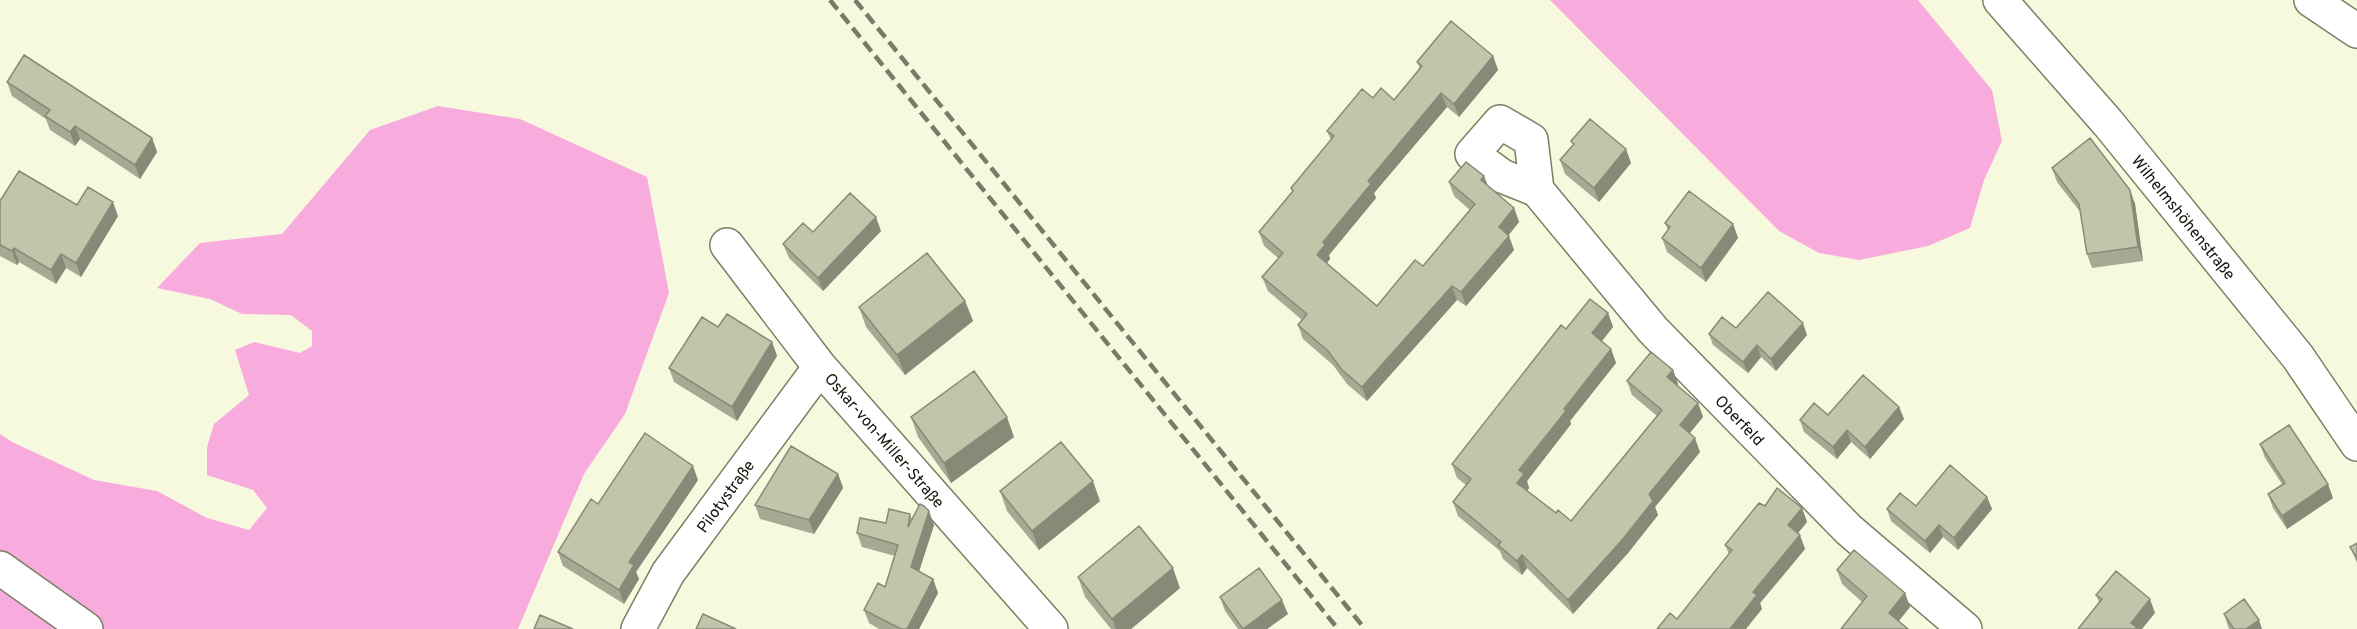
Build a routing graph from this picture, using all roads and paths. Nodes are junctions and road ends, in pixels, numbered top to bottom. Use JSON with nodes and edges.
{"nodes":[{"id":1,"x":2000,"y":0,"type":"edge"},
{"id":2,"x":2311,"y":0,"type":"edge"},
{"id":3,"x":2357,"y":31,"type":"edge"},
{"id":4,"x":1537,"y":190,"type":"dead end"},
{"id":5,"x":727,"y":245,"type":"dead end"},
{"id":6,"x":820,"y":367,"type":"junction"},
{"id":7,"x":2357,"y":444,"type":"edge"},
{"id":8,"x":0,"y":568,"type":"edge"},
{"id":9,"x":86,"y":629,"type":"edge"},
{"id":10,"x":638,"y":629,"type":"edge"},
{"id":11,"x":1051,"y":629,"type":"edge"},
{"id":12,"x":1965,"y":629,"type":"edge"}],
"edges":[{"from":1,"to":7,"type":"street","name":"Wilhelmshöhenstraße"},
{"from":2,"to":3,"type":"street"},
{"from":4,"to":12,"type":"street","name":"Oberfeld"},
{"from":5,"to":6,"type":"street","name":"Oskar-von-Miller-Straße"},
{"from":6,"to":10,"type":"street","name":"Pilotystraße"},
{"from":6,"to":11,"type":"street","name":"Oskar-von-Miller-Straße"},
{"from":8,"to":9,"type":"street"}]}
